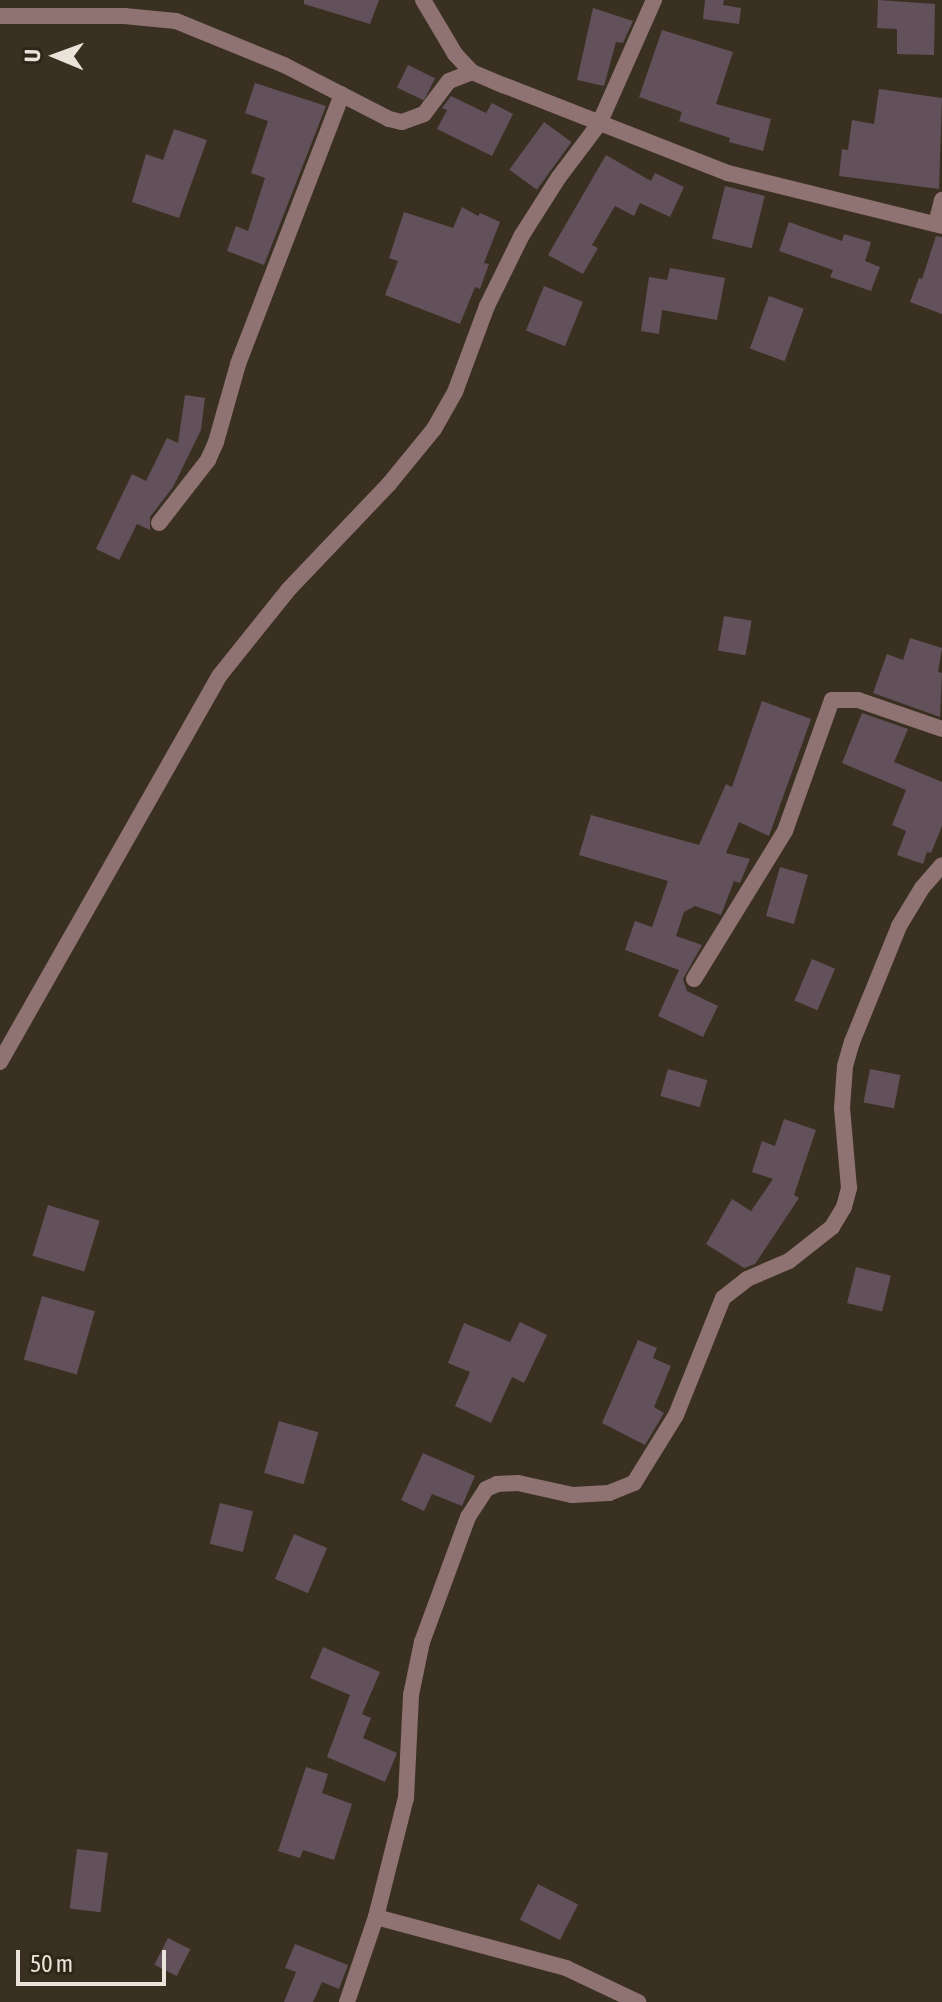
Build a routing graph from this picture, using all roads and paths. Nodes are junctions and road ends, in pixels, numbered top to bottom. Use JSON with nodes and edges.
{"nodes":[{"id":1,"x":423,"y":0,"type":"edge"},
{"id":2,"x":654,"y":0,"type":"edge"},
{"id":3,"x":2,"y":16,"type":"edge"},
{"id":4,"x":472,"y":72,"type":"junction"},
{"id":5,"x":342,"y":94,"type":"junction"},
{"id":6,"x":599,"y":124,"type":"junction"},
{"id":7,"x":942,"y":200,"type":"edge"},
{"id":8,"x":939,"y":225,"type":"edge"},
{"id":9,"x":159,"y":523,"type":"dead end"},
{"id":10,"x":942,"y":729,"type":"edge"},
{"id":11,"x":942,"y":865,"type":"edge"},
{"id":12,"x":694,"y":979,"type":"dead end"},
{"id":13,"x":0,"y":1062,"type":"edge"},
{"id":14,"x":376,"y":1917,"type":"junction"},
{"id":15,"x":347,"y":2002,"type":"edge"},
{"id":16,"x":638,"y":2002,"type":"edge"}],
"edges":[{"from":1,"to":4,"type":"street"},
{"from":2,"to":6,"type":"street"},
{"from":3,"to":5,"type":"street"},
{"from":4,"to":5,"type":"street"},
{"from":4,"to":6,"type":"street"},
{"from":5,"to":9,"type":"street"},
{"from":6,"to":8,"type":"street"},
{"from":6,"to":13,"type":"street"},
{"from":7,"to":8,"type":"street"},
{"from":10,"to":12,"type":"street"},
{"from":11,"to":14,"type":"street"},
{"from":14,"to":15,"type":"street"},
{"from":14,"to":16,"type":"street"}]}
